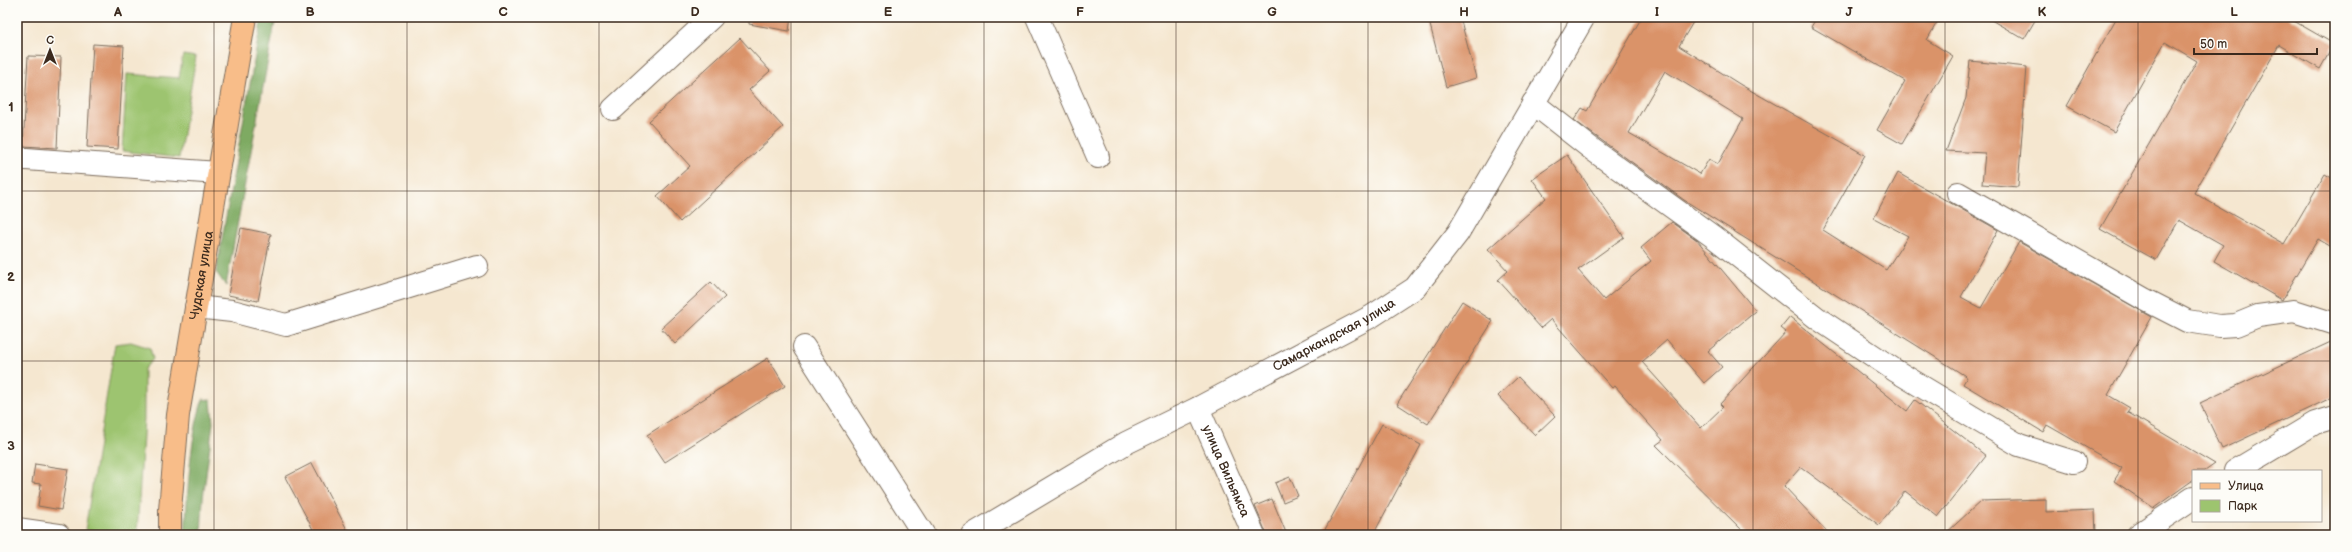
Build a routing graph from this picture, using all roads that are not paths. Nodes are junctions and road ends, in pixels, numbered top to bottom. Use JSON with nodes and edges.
{"nodes":[{"id":1,"x":244,"y":17,"type":"edge"},
{"id":2,"x":712,"y":17,"type":"edge"},
{"id":3,"x":1037,"y":17,"type":"edge"},
{"id":4,"x":1584,"y":17,"type":"edge"},
{"id":5,"x":1533,"y":103,"type":"junction"},
{"id":6,"x":612,"y":109,"type":"dead end"},
{"id":7,"x":1098,"y":157,"type":"dead end"},
{"id":8,"x":26,"y":159,"type":"dead end"},
{"id":9,"x":218,"y":172,"type":"junction"},
{"id":10,"x":1958,"y":193,"type":"dead end"},
{"id":11,"x":477,"y":266,"type":"dead end"},
{"id":12,"x":196,"y":307,"type":"junction"},
{"id":13,"x":2335,"y":324,"type":"edge"},
{"id":14,"x":804,"y":347,"type":"dead end"},
{"id":15,"x":1198,"y":408,"type":"junction"},
{"id":16,"x":2335,"y":418,"type":"edge"},
{"id":17,"x":2074,"y":462,"type":"dead end"},
{"id":18,"x":2237,"y":470,"type":"edge"},
{"id":19,"x":2192,"y":499,"type":"edge"},
{"id":20,"x":17,"y":529,"type":"edge"},
{"id":21,"x":59,"y":535,"type":"edge"},
{"id":22,"x":170,"y":535,"type":"edge"},
{"id":23,"x":924,"y":535,"type":"edge"},
{"id":24,"x":972,"y":535,"type":"edge"},
{"id":25,"x":1254,"y":535,"type":"edge"},
{"id":26,"x":2138,"y":535,"type":"edge"}],
"edges":[{"from":1,"to":9,"type":"main road","name":"Чудская улица"},
{"from":2,"to":6,"type":"street"},
{"from":3,"to":7,"type":"street"},
{"from":4,"to":5,"type":"street","name":"Самаркандская улица"},
{"from":5,"to":15,"type":"street","name":"Самаркандская улица"},
{"from":5,"to":17,"type":"street"},
{"from":8,"to":9,"type":"street"},
{"from":9,"to":12,"type":"main road","name":"Чудская улица"},
{"from":10,"to":13,"type":"street"},
{"from":11,"to":12,"type":"street"},
{"from":12,"to":22,"type":"main road","name":"Чудская улица"},
{"from":14,"to":23,"type":"street"},
{"from":15,"to":24,"type":"street","name":"Самаркандская улица"},
{"from":15,"to":25,"type":"street","name":"улица Вильямса"},
{"from":16,"to":18,"type":"street"},
{"from":19,"to":26,"type":"street"},
{"from":20,"to":21,"type":"street"}]}
